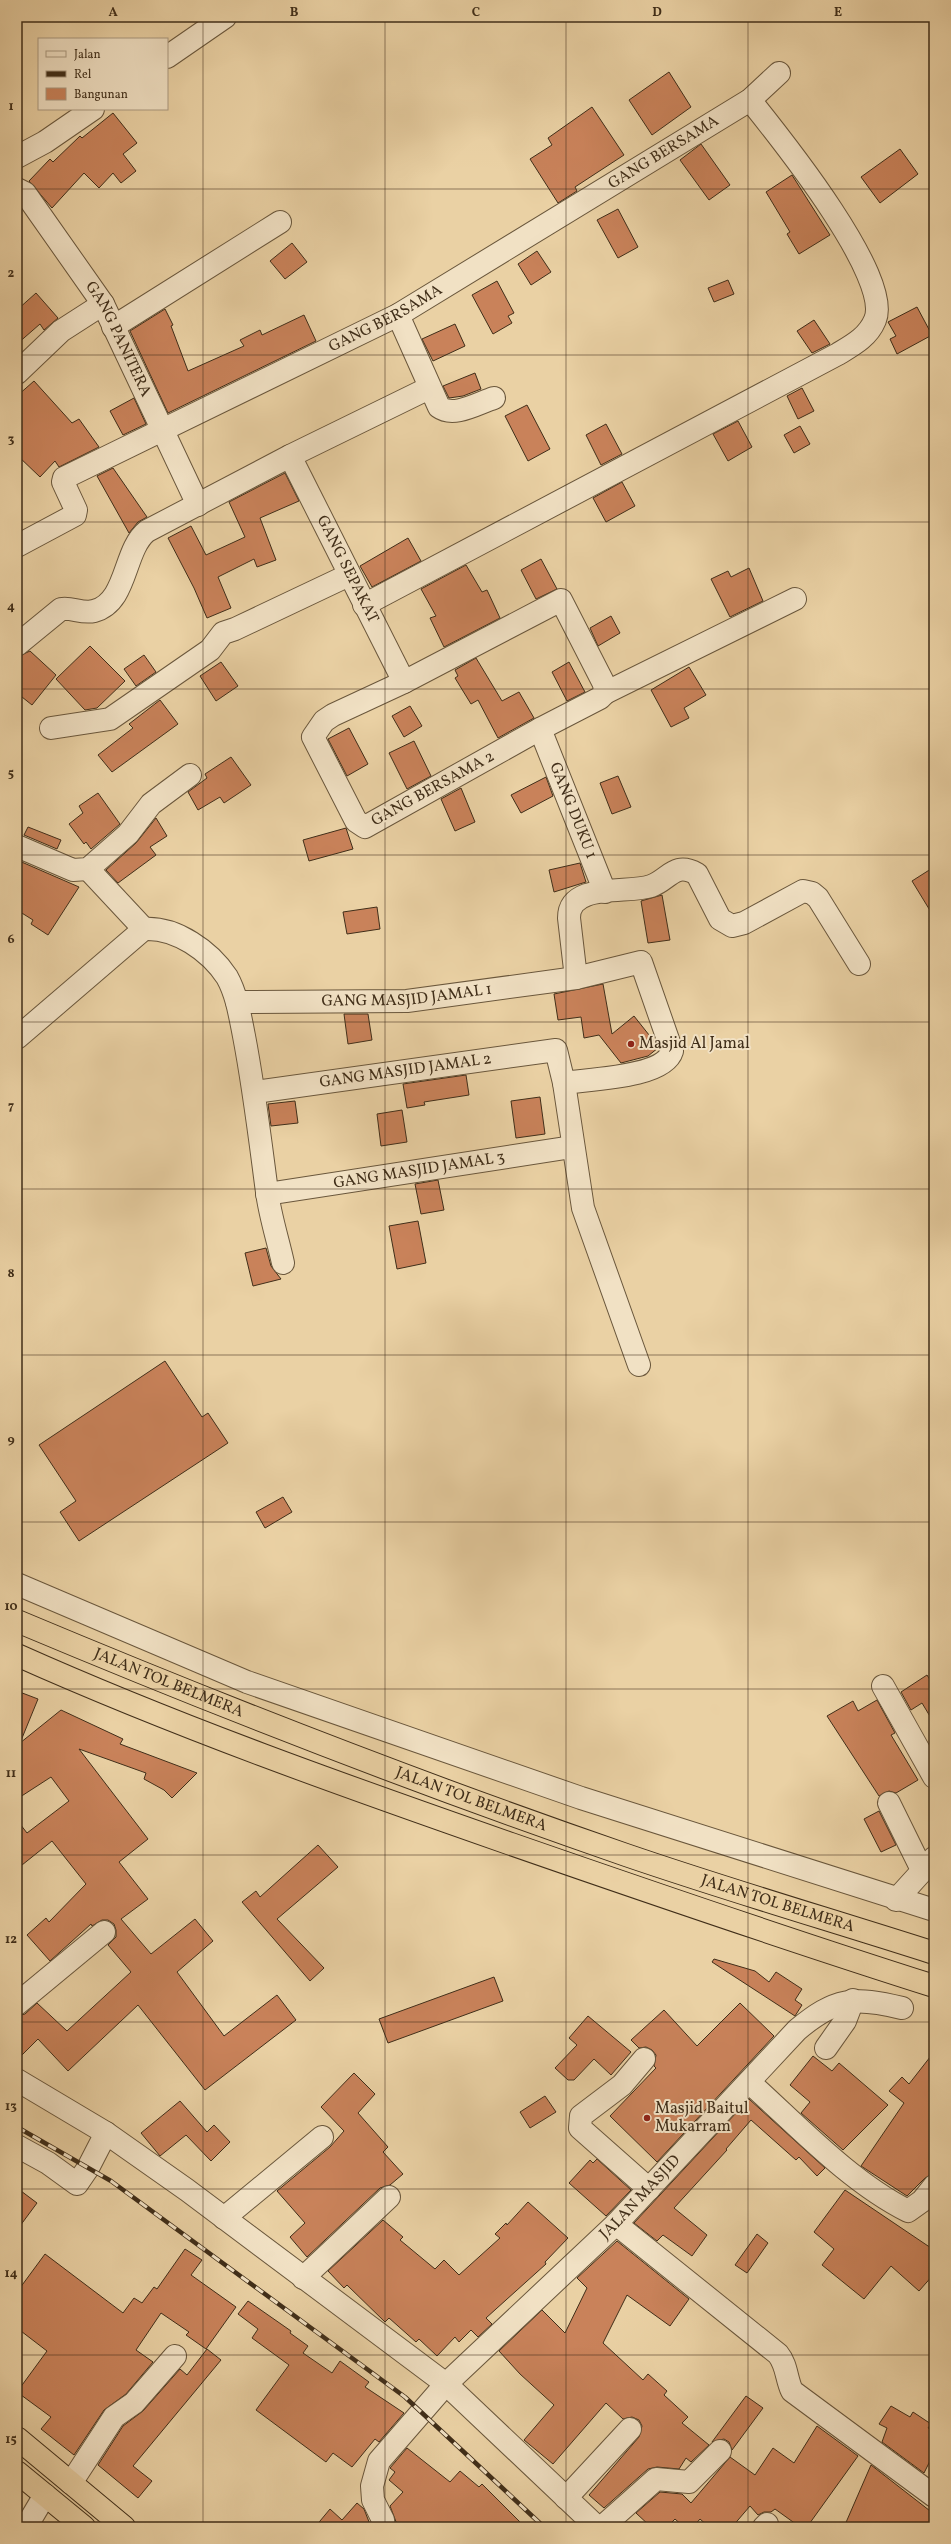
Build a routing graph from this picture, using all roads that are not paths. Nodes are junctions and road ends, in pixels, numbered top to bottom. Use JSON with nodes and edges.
{"nodes":[{"id":1,"x":225,"y":17,"type":"edge"},
{"id":2,"x":168,"y":56,"type":"edge"},
{"id":3,"x":779,"y":73,"type":"dead end"},
{"id":4,"x":750,"y":100,"type":"junction"},
{"id":5,"x":92,"y":110,"type":"edge"},
{"id":6,"x":17,"y":157,"type":"edge"},
{"id":7,"x":17,"y":189,"type":"edge"},
{"id":8,"x":280,"y":222,"type":"dead end"},
{"id":9,"x":103,"y":304,"type":"junction"},
{"id":10,"x":398,"y":315,"type":"junction"},
{"id":11,"x":113,"y":327,"type":"junction"},
{"id":12,"x":17,"y":373,"type":"edge"},
{"id":13,"x":430,"y":388,"type":"junction"},
{"id":14,"x":494,"y":398,"type":"dead end"},
{"id":15,"x":163,"y":430,"type":"junction"},
{"id":16,"x":290,"y":456,"type":"junction"},
{"id":17,"x":198,"y":505,"type":"junction"},
{"id":18,"x":17,"y":546,"type":"edge"},
{"id":19,"x":349,"y":575,"type":"junction"},
{"id":20,"x":795,"y":599,"type":"dead end"},
{"id":21,"x":364,"y":605,"type":"junction"},
{"id":22,"x":17,"y":645,"type":"edge"},
{"id":23,"x":404,"y":682,"type":"junction"},
{"id":24,"x":605,"y":693,"type":"junction"},
{"id":25,"x":51,"y":728,"type":"dead end"},
{"id":26,"x":540,"y":728,"type":"junction"},
{"id":27,"x":190,"y":775,"type":"dead end"},
{"id":28,"x":17,"y":846,"type":"edge"},
{"id":29,"x":88,"y":869,"type":"junction"},
{"id":30,"x":605,"y":892,"type":"junction"},
{"id":31,"x":144,"y":929,"type":"junction"},
{"id":32,"x":859,"y":964,"type":"dead end"},
{"id":33,"x":576,"y":978,"type":"junction"},
{"id":34,"x":237,"y":1002,"type":"junction"},
{"id":35,"x":17,"y":1038,"type":"edge"},
{"id":36,"x":564,"y":1083,"type":"junction"},
{"id":37,"x":255,"y":1092,"type":"junction"},
{"id":38,"x":572,"y":1147,"type":"junction"},
{"id":39,"x":267,"y":1194,"type":"junction"},
{"id":40,"x":283,"y":1263,"type":"dead end"},
{"id":41,"x":639,"y":1365,"type":"dead end"},
{"id":42,"x":17,"y":1584,"type":"edge"},
{"id":43,"x":17,"y":1621,"type":"edge"},
{"id":44,"x":17,"y":1655,"type":"edge"},
{"id":45,"x":883,"y":1686,"type":"dead end"},
{"id":46,"x":934,"y":1777,"type":"edge"},
{"id":47,"x":890,"y":1803,"type":"dead end"},
{"id":48,"x":928,"y":1864,"type":"edge"},
{"id":49,"x":896,"y":1900,"type":"junction"},
{"id":50,"x":934,"y":1910,"type":"edge"},
{"id":51,"x":104,"y":1932,"type":"dead end"},
{"id":52,"x":934,"y":1954,"type":"edge"},
{"id":53,"x":934,"y":1986,"type":"edge"},
{"id":54,"x":853,"y":2000,"type":"junction"},
{"id":55,"x":17,"y":2004,"type":"edge"},
{"id":56,"x":902,"y":2008,"type":"dead end"},
{"id":57,"x":826,"y":2048,"type":"dead end"},
{"id":58,"x":644,"y":2058,"type":"dead end"},
{"id":59,"x":17,"y":2080,"type":"edge"},
{"id":60,"x":749,"y":2082,"type":"junction"},
{"id":61,"x":106,"y":2133,"type":"junction"},
{"id":62,"x":322,"y":2137,"type":"dead end"},
{"id":63,"x":17,"y":2146,"type":"edge"},
{"id":64,"x":649,"y":2189,"type":"junction"},
{"id":65,"x":389,"y":2197,"type":"dead end"},
{"id":66,"x":930,"y":2197,"type":"edge"},
{"id":67,"x":224,"y":2218,"type":"junction"},
{"id":68,"x":616,"y":2224,"type":"junction"},
{"id":69,"x":302,"y":2278,"type":"junction"},
{"id":70,"x":174,"y":2356,"type":"dead end"},
{"id":71,"x":446,"y":2384,"type":"junction"},
{"id":72,"x":630,"y":2429,"type":"dead end"},
{"id":73,"x":17,"y":2438,"type":"edge"},
{"id":74,"x":720,"y":2452,"type":"dead end"},
{"id":75,"x":17,"y":2472,"type":"edge"},
{"id":76,"x":71,"y":2483,"type":"junction"},
{"id":77,"x":45,"y":2495,"type":"junction"},
{"id":78,"x":934,"y":2496,"type":"edge"},
{"id":79,"x":566,"y":2498,"type":"junction"},
{"id":80,"x":26,"y":2527,"type":"edge"},
{"id":81,"x":84,"y":2527,"type":"edge"},
{"id":82,"x":124,"y":2527,"type":"edge"},
{"id":83,"x":384,"y":2527,"type":"edge"},
{"id":84,"x":598,"y":2527,"type":"edge"},
{"id":85,"x":602,"y":2527,"type":"edge"}],
"edges":[{"from":1,"to":2,"type":"street"},
{"from":3,"to":4,"type":"street","name":"GANG BERSAMA"},
{"from":4,"to":10,"type":"street","name":"GANG BERSAMA"},
{"from":4,"to":21,"type":"street"},
{"from":5,"to":6,"type":"street"},
{"from":7,"to":9,"type":"street","name":"GANG PANITERA"},
{"from":8,"to":11,"type":"street"},
{"from":9,"to":11,"type":"street","name":"GANG PANITERA"},
{"from":9,"to":12,"type":"street"},
{"from":10,"to":13,"type":"street"},
{"from":10,"to":15,"type":"street","name":"GANG BERSAMA"},
{"from":11,"to":15,"type":"street","name":"GANG PANITERA"},
{"from":13,"to":14,"type":"street"},
{"from":13,"to":16,"type":"street"},
{"from":15,"to":17,"type":"street","name":"GANG PANITERA"},
{"from":15,"to":18,"type":"street","name":"GANG BERSAMA"},
{"from":16,"to":17,"type":"street"},
{"from":16,"to":19,"type":"street","name":"GANG SEPAKAT"},
{"from":17,"to":22,"type":"street"},
{"from":19,"to":21,"type":"street","name":"GANG SEPAKAT"},
{"from":19,"to":25,"type":"street"},
{"from":20,"to":24,"type":"street"},
{"from":21,"to":23,"type":"street","name":"GANG SEPAKAT"},
{"from":23,"to":24,"type":"street","name":"GANG BERSAMA 2"},
{"from":23,"to":26,"type":"street","name":"GANG BERSAMA 2"},
{"from":24,"to":26,"type":"street","name":"GANG BERSAMA 2"},
{"from":26,"to":30,"type":"street","name":"GANG DUKU 1"},
{"from":27,"to":29,"type":"street"},
{"from":28,"to":29,"type":"street"},
{"from":29,"to":31,"type":"street"},
{"from":30,"to":32,"type":"street"},
{"from":30,"to":33,"type":"street"},
{"from":31,"to":34,"type":"street"},
{"from":31,"to":35,"type":"street"},
{"from":33,"to":34,"type":"street","name":"GANG MASJID JAMAL 1"},
{"from":33,"to":36,"type":"street","name":"GANG MASJID JAMAL 1"},
{"from":34,"to":37,"type":"street"},
{"from":36,"to":37,"type":"street","name":"GANG MASJID JAMAL 2"},
{"from":36,"to":38,"type":"street"},
{"from":37,"to":39,"type":"street"},
{"from":38,"to":39,"type":"street","name":"GANG MASJID JAMAL 3"},
{"from":38,"to":41,"type":"street"},
{"from":39,"to":40,"type":"street"},
{"from":42,"to":49,"type":"street"},
{"from":43,"to":52,"type":"highway","name":"JALAN TOL BELMERA"},
{"from":44,"to":53,"type":"highway","name":"JALAN TOL BELMERA"},
{"from":45,"to":46,"type":"street"},
{"from":47,"to":48,"type":"street"},
{"from":48,"to":49,"type":"street"},
{"from":49,"to":50,"type":"street"},
{"from":51,"to":55,"type":"street"},
{"from":54,"to":56,"type":"street"},
{"from":54,"to":57,"type":"street"},
{"from":54,"to":60,"type":"street","name":"JALAN MASJID"},
{"from":58,"to":64,"type":"street"},
{"from":59,"to":61,"type":"street"},
{"from":60,"to":64,"type":"street","name":"JALAN MASJID"},
{"from":60,"to":66,"type":"street"},
{"from":61,"to":63,"type":"street"},
{"from":61,"to":67,"type":"street"},
{"from":62,"to":67,"type":"street"},
{"from":64,"to":68,"type":"street","name":"JALAN MASJID"},
{"from":65,"to":69,"type":"street"},
{"from":67,"to":69,"type":"street"},
{"from":68,"to":71,"type":"street","name":"JALAN MASJID"},
{"from":68,"to":78,"type":"street"},
{"from":69,"to":71,"type":"street"},
{"from":70,"to":76,"type":"street"},
{"from":71,"to":79,"type":"street"},
{"from":71,"to":83,"type":"street","name":"JALAN MASJID"},
{"from":72,"to":79,"type":"street"},
{"from":73,"to":76,"type":"highway"},
{"from":74,"to":85,"type":"street"},
{"from":75,"to":77,"type":"highway"},
{"from":76,"to":82,"type":"highway"},
{"from":77,"to":80,"type":"street"},
{"from":77,"to":81,"type":"highway"},
{"from":79,"to":84,"type":"street"}]}
